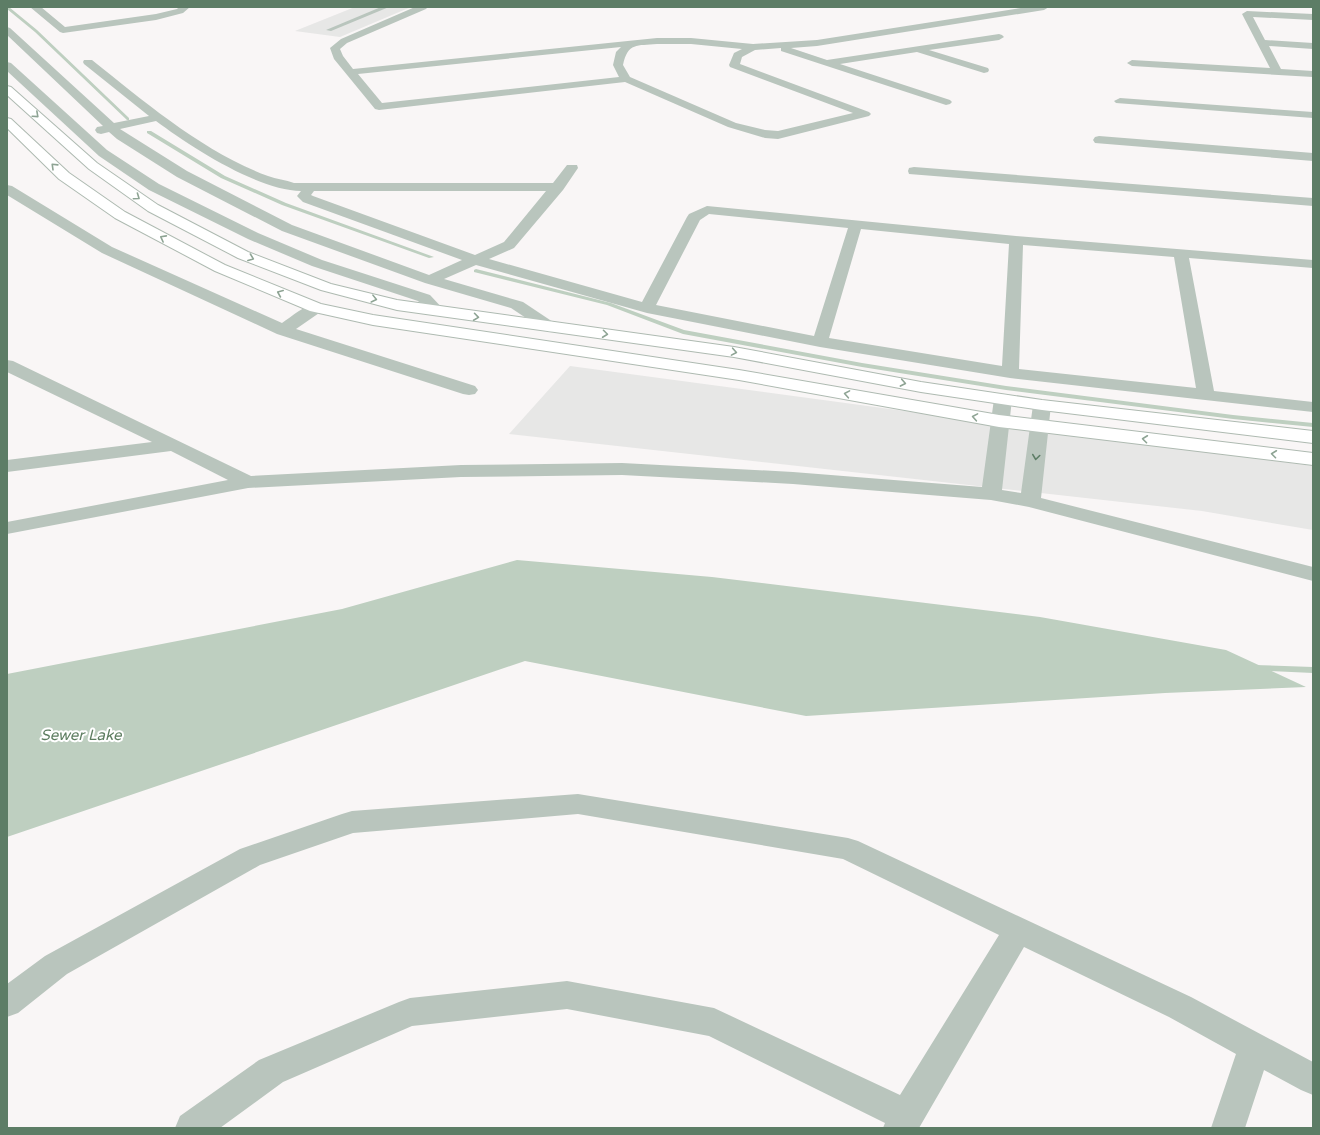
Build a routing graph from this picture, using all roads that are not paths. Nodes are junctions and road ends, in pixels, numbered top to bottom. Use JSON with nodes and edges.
{"nodes":[{"id":1,"x":35,"y":7,"type":"edge"},
{"id":2,"x":185,"y":7,"type":"edge"},
{"id":3,"x":386,"y":7,"type":"edge"},
{"id":4,"x":423,"y":7,"type":"edge"},
{"id":5,"x":1044,"y":7,"type":"edge"},
{"id":6,"x":147,"y":10,"type":"dead end"},
{"id":7,"x":374,"y":12,"type":"junction"},
{"id":8,"x":405,"y":15,"type":"junction"},
{"id":9,"x":156,"y":17,"type":"junction"},
{"id":10,"x":361,"y":17,"type":"junction"},
{"id":11,"x":1313,"y":17,"type":"edge"},
{"id":12,"x":392,"y":21,"type":"junction"},
{"id":13,"x":329,"y":30,"type":"dead end"},
{"id":14,"x":9,"y":34,"type":"edge"},
{"id":15,"x":999,"y":37,"type":"dead end"},
{"id":16,"x":632,"y":43,"type":"junction"},
{"id":17,"x":1262,"y":43,"type":"junction"},
{"id":18,"x":774,"y":46,"type":"junction"},
{"id":19,"x":1313,"y":46,"type":"edge"},
{"id":20,"x":753,"y":47,"type":"junction"},
{"id":21,"x":914,"y":49,"type":"junction"},
{"id":22,"x":40,"y":60,"type":"junction"},
{"id":23,"x":88,"y":62,"type":"dead end"},
{"id":24,"x":825,"y":63,"type":"junction"},
{"id":25,"x":1132,"y":63,"type":"dead end"},
{"id":26,"x":15,"y":64,"type":"edge"},
{"id":27,"x":984,"y":70,"type":"dead end"},
{"id":28,"x":350,"y":72,"type":"junction"},
{"id":29,"x":1277,"y":72,"type":"junction"},
{"id":30,"x":1313,"y":74,"type":"edge"},
{"id":31,"x":626,"y":79,"type":"junction"},
{"id":32,"x":71,"y":88,"type":"junction"},
{"id":33,"x":7,"y":89,"type":"edge"},
{"id":34,"x":49,"y":92,"type":"junction"},
{"id":35,"x":1120,"y":101,"type":"dead end"},
{"id":36,"x":946,"y":102,"type":"dead end"},
{"id":37,"x":1313,"y":115,"type":"edge"},
{"id":38,"x":158,"y":117,"type":"junction"},
{"id":39,"x":7,"y":121,"type":"edge"},
{"id":40,"x":113,"y":128,"type":"junction"},
{"id":41,"x":82,"y":134,"type":"junction"},
{"id":42,"x":60,"y":137,"type":"junction"},
{"id":43,"x":1099,"y":140,"type":"dead end"},
{"id":44,"x":1313,"y":157,"type":"edge"},
{"id":45,"x":171,"y":168,"type":"junction"},
{"id":46,"x":572,"y":168,"type":"dead end"},
{"id":47,"x":914,"y":171,"type":"dead end"},
{"id":48,"x":136,"y":175,"type":"junction"},
{"id":49,"x":558,"y":187,"type":"junction"},
{"id":50,"x":7,"y":189,"type":"edge"},
{"id":51,"x":309,"y":189,"type":"junction"},
{"id":52,"x":1313,"y":202,"type":"edge"},
{"id":53,"x":249,"y":208,"type":"junction"},
{"id":54,"x":216,"y":218,"type":"junction"},
{"id":55,"x":856,"y":224,"type":"junction"},
{"id":56,"x":1016,"y":240,"type":"junction"},
{"id":57,"x":347,"y":250,"type":"junction"},
{"id":58,"x":1181,"y":253,"type":"junction"},
{"id":59,"x":474,"y":260,"type":"junction"},
{"id":60,"x":317,"y":263,"type":"junction"},
{"id":61,"x":1313,"y":264,"type":"edge"},
{"id":62,"x":430,"y":280,"type":"junction"},
{"id":63,"x":316,"y":308,"type":"junction"},
{"id":64,"x":647,"y":308,"type":"junction"},
{"id":65,"x":438,"y":311,"type":"junction"},
{"id":66,"x":550,"y":327,"type":"junction"},
{"id":67,"x":283,"y":330,"type":"junction"},
{"id":68,"x":820,"y":342,"type":"junction"},
{"id":69,"x":7,"y":365,"type":"edge"},
{"id":70,"x":1010,"y":373,"type":"junction"},
{"id":71,"x":470,"y":390,"type":"dead end"},
{"id":72,"x":1206,"y":395,"type":"junction"},
{"id":73,"x":1003,"y":399,"type":"junction"},
{"id":74,"x":1042,"y":405,"type":"junction"},
{"id":75,"x":1313,"y":407,"type":"edge"},
{"id":76,"x":999,"y":421,"type":"junction"},
{"id":77,"x":1040,"y":427,"type":"junction"},
{"id":78,"x":1313,"y":437,"type":"edge"},
{"id":79,"x":174,"y":445,"type":"junction"},
{"id":80,"x":1313,"y":459,"type":"edge"},
{"id":81,"x":7,"y":466,"type":"edge"},
{"id":82,"x":248,"y":482,"type":"junction"},
{"id":83,"x":991,"y":494,"type":"junction"},
{"id":84,"x":1030,"y":501,"type":"junction"},
{"id":85,"x":7,"y":528,"type":"edge"},
{"id":86,"x":1313,"y":574,"type":"edge"},
{"id":87,"x":1018,"y":930,"type":"junction"},
{"id":88,"x":7,"y":1004,"type":"edge"},
{"id":89,"x":1254,"y":1048,"type":"junction"},
{"id":90,"x":1313,"y":1079,"type":"edge"},
{"id":91,"x":903,"y":1122,"type":"edge"},
{"id":92,"x":192,"y":1128,"type":"edge"},
{"id":93,"x":1228,"y":1128,"type":"edge"}],
"edges":[{"from":1,"to":9,"type":"street"},
{"from":2,"to":9,"type":"street"},
{"from":3,"to":7,"type":"lane"},
{"from":4,"to":8,"type":"street"},
{"from":5,"to":18,"type":"street"},
{"from":6,"to":9,"type":"street"},
{"from":7,"to":8,"type":"lane"},
{"from":7,"to":10,"type":"lane"},
{"from":8,"to":12,"type":"street"},
{"from":10,"to":12,"type":"lane"},
{"from":10,"to":13,"type":"lane"},
{"from":11,"to":17,"type":"street"},
{"from":12,"to":28,"type":"street"},
{"from":14,"to":22,"type":"street"},
{"from":15,"to":21,"type":"street"},
{"from":16,"to":20,"type":"street"},
{"from":16,"to":28,"type":"street"},
{"from":16,"to":31,"type":"street"},
{"from":17,"to":19,"type":"street"},
{"from":17,"to":29,"type":"street"},
{"from":18,"to":20,"type":"street"},
{"from":18,"to":24,"type":"street"},
{"from":20,"to":31,"type":"street"},
{"from":21,"to":24,"type":"street"},
{"from":21,"to":27,"type":"street"},
{"from":22,"to":26,"type":"street"},
{"from":22,"to":32,"type":"street"},
{"from":23,"to":38,"type":"street"},
{"from":24,"to":36,"type":"street"},
{"from":25,"to":29,"type":"street"},
{"from":26,"to":34,"type":"street"},
{"from":28,"to":31,"type":"street"},
{"from":29,"to":30,"type":"street"},
{"from":32,"to":34,"type":"street"},
{"from":32,"to":40,"type":"street"},
{"from":33,"to":42,"type":"main road","one_way":true},
{"from":34,"to":41,"type":"street"},
{"from":35,"to":37,"type":"street"},
{"from":38,"to":40,"type":"street"},
{"from":38,"to":51,"type":"street"},
{"from":63,"to":39,"type":"main road","one_way":true},
{"from":40,"to":41,"type":"street"},
{"from":40,"to":45,"type":"street"},
{"from":41,"to":42,"type":"street"},
{"from":41,"to":48,"type":"street"},
{"from":42,"to":65,"type":"main road","one_way":true},
{"from":43,"to":44,"type":"street"},
{"from":45,"to":48,"type":"street"},
{"from":45,"to":53,"type":"street"},
{"from":46,"to":49,"type":"street"},
{"from":47,"to":52,"type":"street"},
{"from":48,"to":54,"type":"street"},
{"from":49,"to":51,"type":"street"},
{"from":49,"to":59,"type":"street"},
{"from":50,"to":67,"type":"street"},
{"from":51,"to":59,"type":"street"},
{"from":53,"to":54,"type":"street"},
{"from":53,"to":57,"type":"street"},
{"from":54,"to":60,"type":"street"},
{"from":55,"to":56,"type":"street"},
{"from":55,"to":64,"type":"street"},
{"from":55,"to":68,"type":"street"},
{"from":56,"to":58,"type":"street"},
{"from":56,"to":70,"type":"street"},
{"from":57,"to":60,"type":"street"},
{"from":57,"to":62,"type":"street"},
{"from":58,"to":61,"type":"street"},
{"from":58,"to":72,"type":"street"},
{"from":59,"to":62,"type":"street"},
{"from":59,"to":64,"type":"street"},
{"from":60,"to":65,"type":"street"},
{"from":62,"to":66,"type":"street"},
{"from":63,"to":67,"type":"street"},
{"from":76,"to":63,"type":"main road","one_way":true},
{"from":64,"to":68,"type":"street"},
{"from":65,"to":66,"type":"main road","one_way":true},
{"from":66,"to":73,"type":"main road","one_way":true},
{"from":67,"to":71,"type":"street"},
{"from":68,"to":70,"type":"street"},
{"from":69,"to":79,"type":"street"},
{"from":70,"to":72,"type":"street"},
{"from":72,"to":75,"type":"street"},
{"from":73,"to":74,"type":"main road"},
{"from":73,"to":76,"type":"street"},
{"from":74,"to":77,"type":"street"},
{"from":74,"to":78,"type":"main road"},
{"from":76,"to":77,"type":"main road"},
{"from":76,"to":83,"type":"street"},
{"from":80,"to":77,"type":"main road","one_way":true},
{"from":77,"to":84,"type":"street","one_way":true},
{"from":79,"to":81,"type":"street"},
{"from":79,"to":82,"type":"street"},
{"from":82,"to":83,"type":"street"},
{"from":82,"to":85,"type":"street"},
{"from":83,"to":84,"type":"street"},
{"from":84,"to":86,"type":"street"},
{"from":87,"to":88,"type":"street"},
{"from":87,"to":89,"type":"street"},
{"from":87,"to":91,"type":"street"},
{"from":89,"to":90,"type":"street"},
{"from":89,"to":93,"type":"street"},
{"from":91,"to":92,"type":"street"}]}
